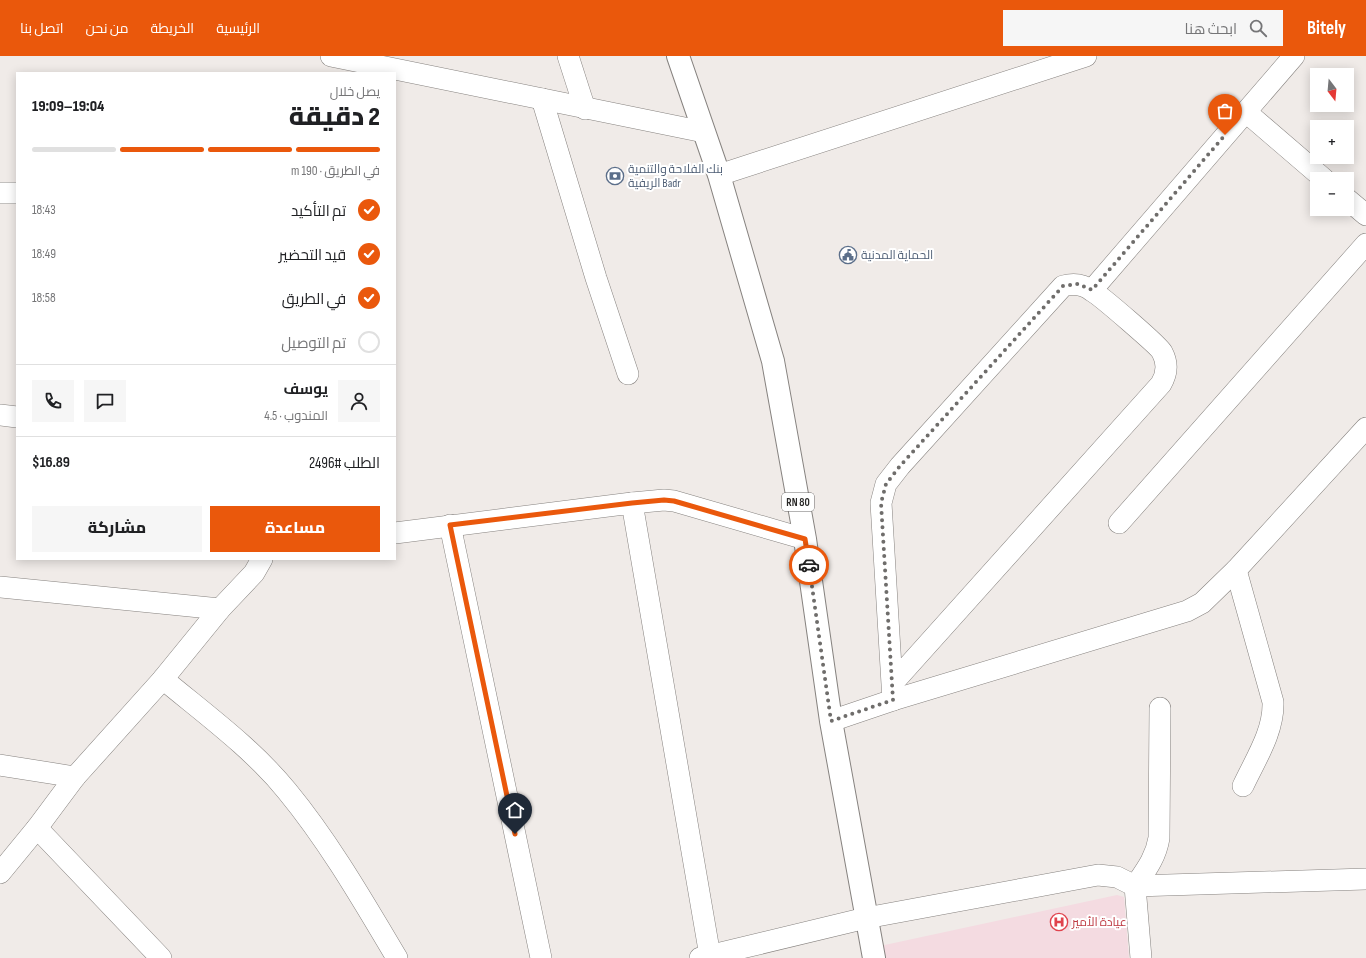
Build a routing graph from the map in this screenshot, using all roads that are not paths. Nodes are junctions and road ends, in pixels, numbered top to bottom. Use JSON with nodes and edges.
{"nodes":[{"id":1,"x":331,"y":56,"type":"edge"},
{"id":2,"x":568,"y":56,"type":"edge"},
{"id":3,"x":678,"y":56,"type":"edge"},
{"id":4,"x":1086,"y":56,"type":"edge"},
{"id":5,"x":1294,"y":56,"type":"edge"},
{"id":6,"x":366,"y":64,"type":"edge"},
{"id":7,"x":542,"y":100,"type":"junction"},
{"id":8,"x":585,"y":109,"type":"junction"},
{"id":9,"x":1246,"y":112,"type":"junction"},
{"id":10,"x":704,"y":132,"type":"junction"},
{"id":11,"x":1316,"y":172,"type":"edge"},
{"id":12,"x":719,"y":175,"type":"junction"},
{"id":13,"x":0,"y":193,"type":"edge"},
{"id":14,"x":16,"y":193,"type":"edge"},
{"id":15,"x":1354,"y":205,"type":"edge"},
{"id":16,"x":1366,"y":215,"type":"edge"},
{"id":17,"x":1366,"y":244,"type":"edge"},
{"id":18,"x":1092,"y":290,"type":"junction"},
{"id":19,"x":628,"y":374,"type":"dead end"},
{"id":20,"x":0,"y":415,"type":"edge"},
{"id":21,"x":16,"y":417,"type":"edge"},
{"id":22,"x":1366,"y":428,"type":"edge"},
{"id":23,"x":632,"y":503,"type":"junction"},
{"id":24,"x":1119,"y":523,"type":"dead end"},
{"id":25,"x":450,"y":525,"type":"junction"},
{"id":26,"x":396,"y":533,"type":"edge"},
{"id":27,"x":805,"y":539,"type":"junction"},
{"id":28,"x":261,"y":560,"type":"edge"},
{"id":29,"x":1236,"y":570,"type":"junction"},
{"id":30,"x":0,"y":587,"type":"edge"},
{"id":31,"x":220,"y":609,"type":"junction"},
{"id":32,"x":163,"y":679,"type":"junction"},
{"id":33,"x":893,"y":692,"type":"junction"},
{"id":34,"x":1160,"y":708,"type":"dead end"},
{"id":35,"x":831,"y":721,"type":"junction"},
{"id":36,"x":0,"y":765,"type":"edge"},
{"id":37,"x":75,"y":777,"type":"junction"},
{"id":38,"x":1243,"y":786,"type":"dead end"},
{"id":39,"x":37,"y":828,"type":"junction"},
{"id":40,"x":0,"y":873,"type":"edge"},
{"id":41,"x":1366,"y":879,"type":"edge"},
{"id":42,"x":1135,"y":886,"type":"junction"},
{"id":43,"x":866,"y":918,"type":"junction"},
{"id":44,"x":705,"y":957,"type":"edge"},
{"id":45,"x":161,"y":958,"type":"edge"},
{"id":46,"x":397,"y":958,"type":"edge"},
{"id":47,"x":541,"y":958,"type":"edge"},
{"id":48,"x":874,"y":958,"type":"edge"},
{"id":49,"x":1141,"y":958,"type":"edge"}],
"edges":[{"from":1,"to":6,"type":"street"},
{"from":2,"to":8,"type":"street"},
{"from":3,"to":10,"type":"main road","number":"RN 80"},
{"from":4,"to":12,"type":"street"},
{"from":5,"to":9,"type":"street"},
{"from":6,"to":7,"type":"street"},
{"from":7,"to":8,"type":"street"},
{"from":7,"to":19,"type":"street"},
{"from":8,"to":10,"type":"street"},
{"from":9,"to":11,"type":"street"},
{"from":9,"to":18,"type":"street"},
{"from":10,"to":12,"type":"main road","number":"RN 80"},
{"from":12,"to":27,"type":"main road","number":"RN 80"},
{"from":13,"to":14,"type":"street"},
{"from":15,"to":16,"type":"street"},
{"from":17,"to":24,"type":"street"},
{"from":18,"to":33,"type":"street"},
{"from":18,"to":33,"type":"street"},
{"from":20,"to":21,"type":"street"},
{"from":22,"to":29,"type":"street"},
{"from":23,"to":25,"type":"street"},
{"from":23,"to":27,"type":"street"},
{"from":23,"to":44,"type":"street"},
{"from":25,"to":26,"type":"street"},
{"from":25,"to":47,"type":"street"},
{"from":27,"to":35,"type":"main road","number":"RN 80"},
{"from":28,"to":31,"type":"street"},
{"from":29,"to":33,"type":"street"},
{"from":29,"to":38,"type":"street"},
{"from":30,"to":31,"type":"street"},
{"from":31,"to":32,"type":"street"},
{"from":32,"to":37,"type":"street"},
{"from":32,"to":46,"type":"street"},
{"from":33,"to":35,"type":"street"},
{"from":34,"to":42,"type":"street"},
{"from":35,"to":43,"type":"main road","number":"RN 80"},
{"from":36,"to":37,"type":"street"},
{"from":37,"to":39,"type":"street"},
{"from":39,"to":40,"type":"street"},
{"from":39,"to":45,"type":"street"},
{"from":41,"to":42,"type":"street"},
{"from":42,"to":43,"type":"street"},
{"from":42,"to":49,"type":"street"},
{"from":43,"to":44,"type":"street"},
{"from":43,"to":48,"type":"main road","number":"RN 80"}]}
